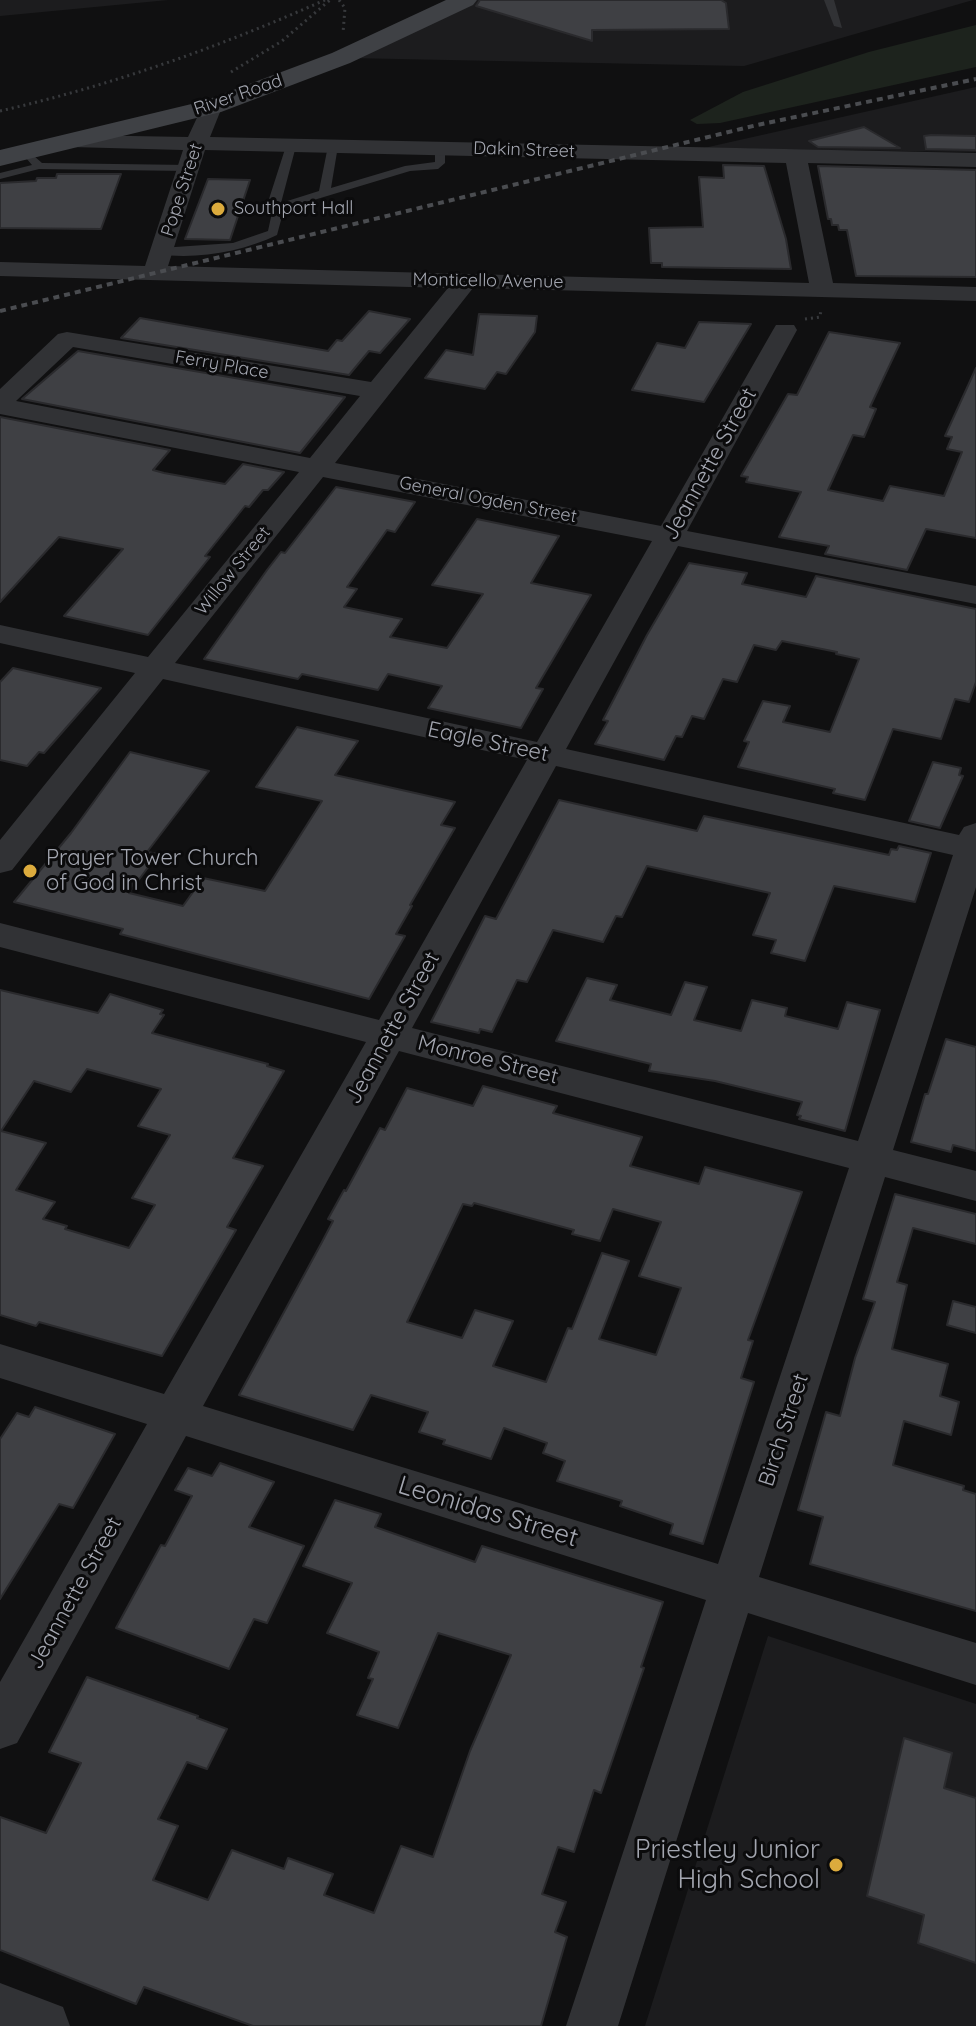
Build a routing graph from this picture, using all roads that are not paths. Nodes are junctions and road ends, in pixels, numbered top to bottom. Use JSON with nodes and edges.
{"nodes":[{"id":1,"x":465,"y":0,"type":"edge"},
{"id":2,"x":829,"y":0,"type":"edge"},
{"id":3,"x":839,"y":26,"type":"dead end"},
{"id":4,"x":212,"y":107,"type":"junction"},
{"id":5,"x":72,"y":141,"type":"junction"},
{"id":6,"x":196,"y":144,"type":"junction"},
{"id":7,"x":291,"y":146,"type":"junction"},
{"id":8,"x":333,"y":146,"type":"junction"},
{"id":9,"x":409,"y":158,"type":"junction"},
{"id":10,"x":796,"y":158,"type":"junction"},
{"id":11,"x":22,"y":159,"type":"edge"},
{"id":12,"x":976,"y":160,"type":"edge"},
{"id":13,"x":188,"y":168,"type":"junction"},
{"id":14,"x":0,"y":176,"type":"edge"},
{"id":15,"x":324,"y":194,"type":"junction"},
{"id":16,"x":279,"y":207,"type":"junction"},
{"id":17,"x":158,"y":262,"type":"junction"},
{"id":18,"x":0,"y":269,"type":"edge"},
{"id":19,"x":467,"y":280,"type":"junction"},
{"id":20,"x":822,"y":290,"type":"junction"},
{"id":21,"x":976,"y":294,"type":"edge"},
{"id":22,"x":785,"y":330,"type":"dead end"},
{"id":23,"x":377,"y":391,"type":"junction"},
{"id":24,"x":0,"y":404,"type":"edge"},
{"id":25,"x":316,"y":467,"type":"junction"},
{"id":26,"x":670,"y":536,"type":"junction"},
{"id":27,"x":976,"y":595,"type":"edge"},
{"id":28,"x":0,"y":634,"type":"edge"},
{"id":29,"x":155,"y":668,"type":"junction"},
{"id":30,"x":546,"y":754,"type":"junction"},
{"id":31,"x":975,"y":844,"type":"edge"},
{"id":32,"x":0,"y":862,"type":"edge"},
{"id":33,"x":0,"y":935,"type":"edge"},
{"id":34,"x":389,"y":1035,"type":"junction"},
{"id":35,"x":872,"y":1159,"type":"junction"},
{"id":36,"x":976,"y":1186,"type":"edge"},
{"id":37,"x":0,"y":1361,"type":"edge"},
{"id":38,"x":175,"y":1416,"type":"junction"},
{"id":39,"x":733,"y":1588,"type":"junction"},
{"id":40,"x":976,"y":1664,"type":"edge"},
{"id":41,"x":0,"y":1727,"type":"edge"},
{"id":42,"x":0,"y":2009,"type":"edge"},
{"id":43,"x":44,"y":2026,"type":"edge"},
{"id":44,"x":592,"y":2026,"type":"edge"}],
"edges":[{"from":1,"to":4,"type":"main road","name":"River Road"},
{"from":2,"to":3,"type":"lane"},
{"from":4,"to":5,"type":"main road","name":"River Road"},
{"from":4,"to":6,"type":"street","name":"Pope Street"},
{"from":5,"to":6,"type":"street","name":"Dakin Street"},
{"from":5,"to":11,"type":"main road","name":"River Road"},
{"from":6,"to":7,"type":"street","name":"Dakin Street"},
{"from":6,"to":13,"type":"street","name":"Pope Street"},
{"from":7,"to":8,"type":"street","name":"Dakin Street"},
{"from":7,"to":16,"type":"lane"},
{"from":8,"to":9,"type":"street","name":"Dakin Street"},
{"from":8,"to":15,"type":"lane"},
{"from":9,"to":10,"type":"street","name":"Dakin Street"},
{"from":9,"to":15,"type":"lane"},
{"from":10,"to":12,"type":"street","name":"Dakin Street"},
{"from":10,"to":20,"type":"street"},
{"from":11,"to":13,"type":"lane"},
{"from":11,"to":14,"type":"lane"},
{"from":13,"to":17,"type":"street","name":"Pope Street"},
{"from":15,"to":16,"type":"lane"},
{"from":16,"to":17,"type":"lane"},
{"from":17,"to":18,"type":"street","name":"Monticello Avenue"},
{"from":17,"to":19,"type":"street","name":"Monticello Avenue"},
{"from":19,"to":20,"type":"street","name":"Monticello Avenue"},
{"from":19,"to":23,"type":"street","name":"Willow Street"},
{"from":20,"to":21,"type":"street","name":"Monticello Avenue"},
{"from":22,"to":26,"type":"street","name":"Jeannette Street"},
{"from":23,"to":24,"type":"street","name":"Ferry Place"},
{"from":23,"to":25,"type":"street","name":"Willow Street"},
{"from":24,"to":25,"type":"street","name":"General Ogden Street"},
{"from":25,"to":26,"type":"street","name":"General Ogden Street"},
{"from":25,"to":29,"type":"street","name":"Willow Street"},
{"from":26,"to":27,"type":"street","name":"General Ogden Street"},
{"from":26,"to":30,"type":"street","name":"Jeannette Street"},
{"from":28,"to":29,"type":"street","name":"Eagle Street"},
{"from":29,"to":30,"type":"street","name":"Eagle Street"},
{"from":29,"to":32,"type":"street","name":"Willow Street"},
{"from":30,"to":31,"type":"street","name":"Eagle Street"},
{"from":30,"to":34,"type":"street","name":"Jeannette Street"},
{"from":31,"to":35,"type":"street","name":"Birch Street"},
{"from":33,"to":34,"type":"street","name":"Monroe Street"},
{"from":34,"to":35,"type":"street","name":"Monroe Street"},
{"from":34,"to":38,"type":"street","name":"Jeannette Street"},
{"from":35,"to":36,"type":"street","name":"Monroe Street"},
{"from":35,"to":39,"type":"street","name":"Birch Street"},
{"from":37,"to":38,"type":"street","name":"Leonidas Street"},
{"from":38,"to":39,"type":"street","name":"Leonidas Street"},
{"from":38,"to":41,"type":"street","name":"Jeannette Street"},
{"from":39,"to":40,"type":"street","name":"Leonidas Street"},
{"from":39,"to":44,"type":"street","name":"Birch Street"},
{"from":42,"to":43,"type":"street"}]}
